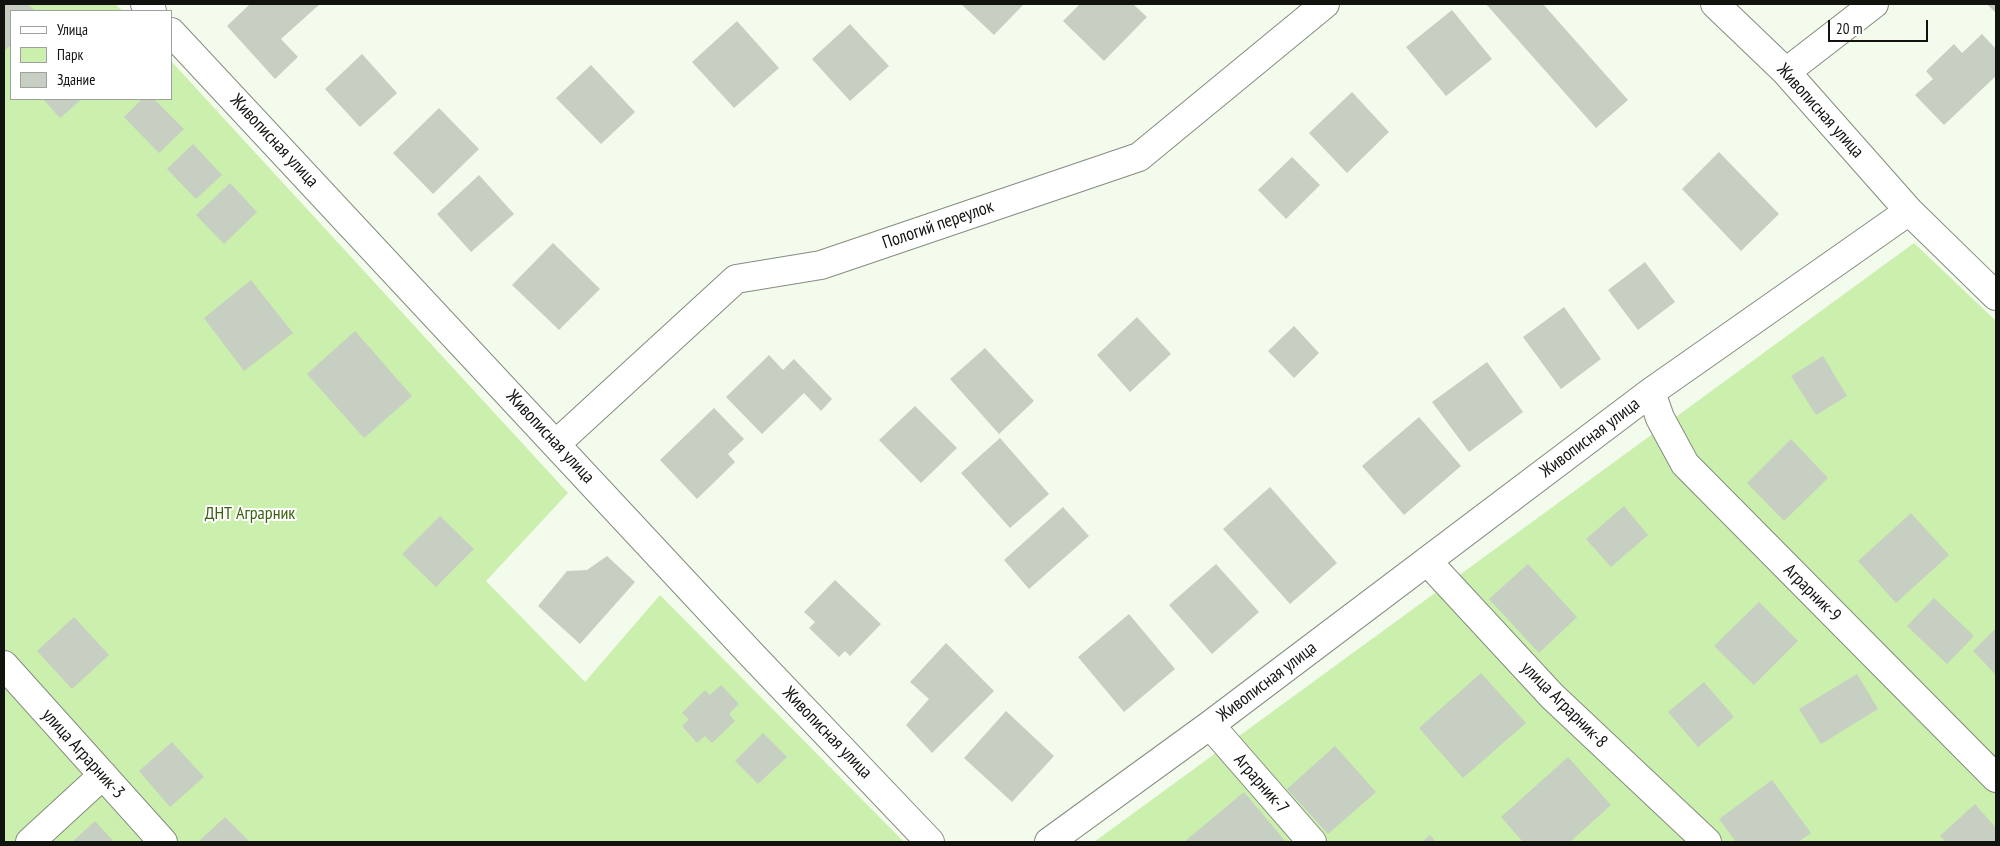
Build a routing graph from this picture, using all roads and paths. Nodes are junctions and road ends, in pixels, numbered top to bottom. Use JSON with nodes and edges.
{"nodes":[{"id":1,"x":1325,"y":4,"type":"edge"},
{"id":2,"x":1715,"y":4,"type":"edge"},
{"id":3,"x":1874,"y":4,"type":"edge"},
{"id":4,"x":172,"y":33,"type":"edge"},
{"id":5,"x":1786,"y":72,"type":"junction"},
{"id":6,"x":1909,"y":211,"type":"junction"},
{"id":7,"x":1996,"y":296,"type":"edge"},
{"id":8,"x":1652,"y":392,"type":"junction"},
{"id":9,"x":556,"y":444,"type":"junction"},
{"id":10,"x":1427,"y":561,"type":"junction"},
{"id":11,"x":4,"y":666,"type":"edge"},
{"id":12,"x":1210,"y":726,"type":"junction"},
{"id":13,"x":103,"y":775,"type":"junction"},
{"id":14,"x":1996,"y":778,"type":"edge"},
{"id":15,"x":30,"y":842,"type":"edge"},
{"id":16,"x":163,"y":842,"type":"edge"},
{"id":17,"x":930,"y":842,"type":"edge"},
{"id":18,"x":1049,"y":842,"type":"edge"},
{"id":19,"x":1312,"y":842,"type":"edge"},
{"id":20,"x":1707,"y":842,"type":"edge"}],
"edges":[{"from":1,"to":9,"type":"street","name":"Пологий переулок"},
{"from":2,"to":5,"type":"street","name":"Живописная улица"},
{"from":3,"to":5,"type":"street"},
{"from":4,"to":9,"type":"street","name":"Живописная улица"},
{"from":5,"to":6,"type":"street","name":"Живописная улица"},
{"from":6,"to":7,"type":"street"},
{"from":6,"to":8,"type":"street","name":"Живописная улица"},
{"from":8,"to":10,"type":"street","name":"Живописная улица"},
{"from":8,"to":14,"type":"street","name":"Аграрник-9"},
{"from":9,"to":17,"type":"street","name":"Живописная улица"},
{"from":10,"to":12,"type":"street","name":"Живописная улица"},
{"from":10,"to":20,"type":"street","name":"улица Аграрник-8"},
{"from":11,"to":13,"type":"street","name":"улица Аграрник-3"},
{"from":12,"to":18,"type":"street","name":"Живописная улица"},
{"from":12,"to":19,"type":"street","name":"Аграрник-7"},
{"from":13,"to":15,"type":"street"},
{"from":13,"to":16,"type":"street","name":"улица Аграрник-3"}]}
